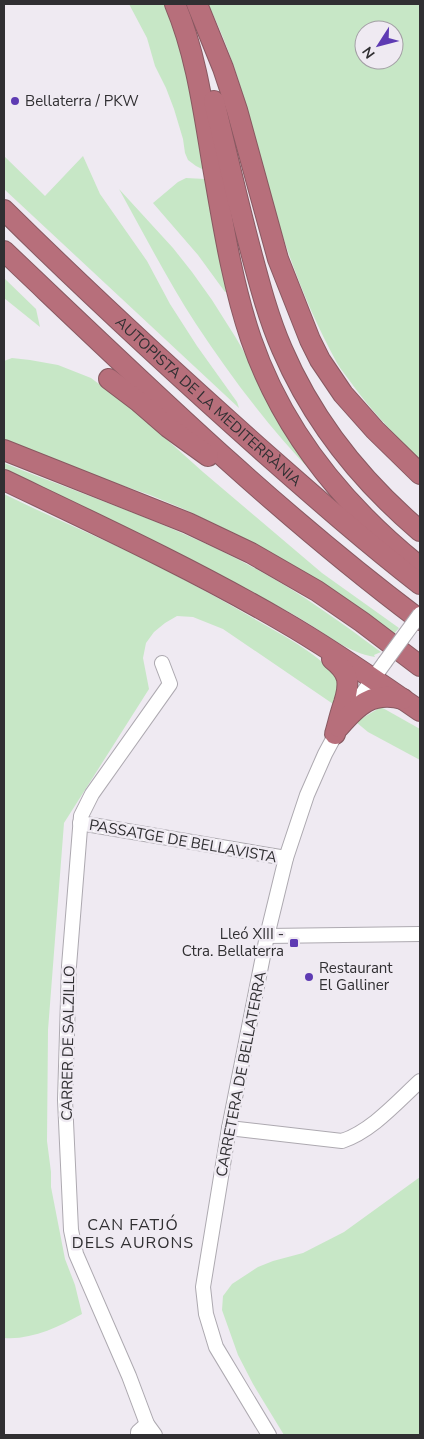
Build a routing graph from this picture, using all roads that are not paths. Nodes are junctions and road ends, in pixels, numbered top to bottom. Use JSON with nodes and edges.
{"nodes":[{"id":1,"x":175,"y":4,"type":"edge"},
{"id":2,"x":185,"y":4,"type":"edge"},
{"id":3,"x":197,"y":4,"type":"edge"},
{"id":4,"x":4,"y":210,"type":"edge"},
{"id":5,"x":4,"y":251,"type":"edge"},
{"id":6,"x":109,"y":379,"type":"dead end"},
{"id":7,"x":4,"y":450,"type":"edge"},
{"id":8,"x":419,"y":473,"type":"edge"},
{"id":9,"x":4,"y":480,"type":"edge"},
{"id":10,"x":301,"y":524,"type":"junction"},
{"id":11,"x":420,"y":531,"type":"edge"},
{"id":12,"x":420,"y":567,"type":"edge"},
{"id":13,"x":420,"y":584,"type":"edge"},
{"id":14,"x":420,"y":614,"type":"edge"},
{"id":15,"x":420,"y":620,"type":"edge"},
{"id":16,"x":284,"y":622,"type":"junction"},
{"id":17,"x":385,"y":662,"type":"junction"},
{"id":18,"x":162,"y":663,"type":"dead end"},
{"id":19,"x":420,"y":666,"type":"edge"},
{"id":20,"x":373,"y":678,"type":"junction"},
{"id":21,"x":412,"y":705,"type":"edge"},
{"id":22,"x":337,"y":731,"type":"junction"},
{"id":23,"x":80,"y":823,"type":"junction"},
{"id":24,"x":286,"y":858,"type":"junction"},
{"id":25,"x":420,"y":934,"type":"edge"},
{"id":26,"x":267,"y":936,"type":"junction"},
{"id":27,"x":420,"y":1081,"type":"edge"},
{"id":28,"x":229,"y":1128,"type":"junction"},
{"id":29,"x":151,"y":1430,"type":"edge"},
{"id":30,"x":138,"y":1435,"type":"edge"},
{"id":31,"x":269,"y":1435,"type":"edge"}],
"edges":[{"from":1,"to":12,"type":"highway"},
{"from":2,"to":11,"type":"highway"},
{"from":3,"to":8,"type":"highway"},
{"from":4,"to":13,"type":"highway","name":"AUTOPISTA DE LA MEDITERRÀNIA"},
{"from":5,"to":10,"type":"highway","name":"AUTOPISTA DE LA MEDITERRÀNIA"},
{"from":6,"to":10,"type":"highway"},
{"from":7,"to":19,"type":"highway"},
{"from":9,"to":16,"type":"highway"},
{"from":10,"to":15,"type":"highway","name":"AUTOPISTA DE LA MEDITERRÀNIA"},
{"from":14,"to":17,"type":"street","name":"CARRETERA DE BELLATERRA","bridge":true},
{"from":16,"to":17,"type":"highway"},
{"from":16,"to":20,"type":"highway"},
{"from":16,"to":22,"type":"highway"},
{"from":17,"to":20,"type":"street","name":"CARRETERA DE BELLATERRA"},
{"from":17,"to":21,"type":"highway"},
{"from":18,"to":23,"type":"street","name":"CARRER DE SALZILLO"},
{"from":20,"to":21,"type":"highway"},
{"from":20,"to":22,"type":"street","name":"CARRETERA DE BELLATERRA"},
{"from":21,"to":22,"type":"highway"},
{"from":22,"to":24,"type":"street","name":"CARRETERA DE BELLATERRA"},
{"from":23,"to":24,"type":"street","name":"PASSATGE DE BELLAVISTA"},
{"from":23,"to":29,"type":"street","name":"CARRER DE SALZILLO"},
{"from":24,"to":26,"type":"street","name":"CARRETERA DE BELLATERRA"},
{"from":25,"to":26,"type":"street"},
{"from":26,"to":28,"type":"street","name":"CARRETERA DE BELLATERRA"},
{"from":27,"to":28,"type":"street"},
{"from":28,"to":31,"type":"street","name":"CARRETERA DE BELLATERRA"},
{"from":29,"to":30,"type":"street"}]}
